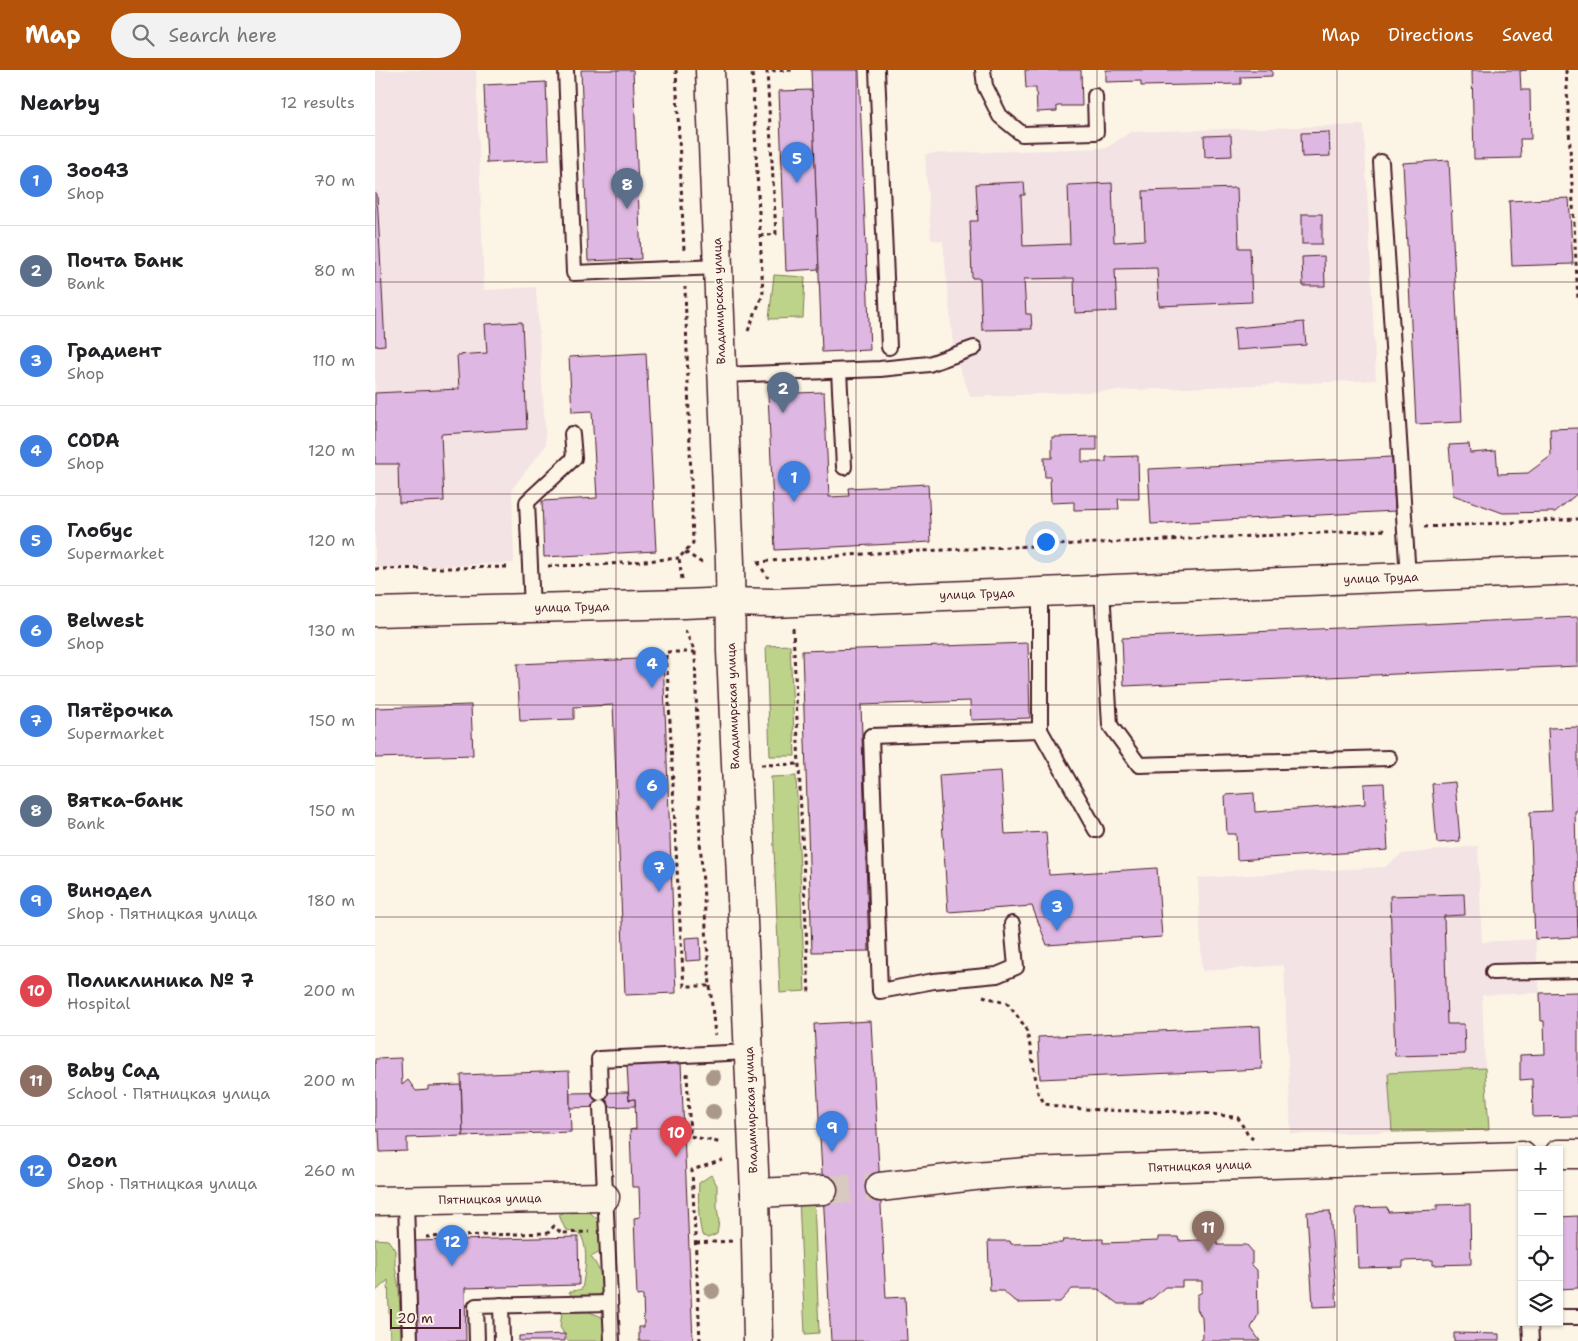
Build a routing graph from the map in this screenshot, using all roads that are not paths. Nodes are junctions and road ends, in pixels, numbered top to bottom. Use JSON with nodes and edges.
{"nodes":[{"id":1,"x":566,"y":70,"type":"edge"},
{"id":2,"x":710,"y":70,"type":"edge"},
{"id":3,"x":877,"y":70,"type":"edge"},
{"id":4,"x":983,"y":70,"type":"edge"},
{"id":5,"x":1095,"y":96,"type":"dead end"},
{"id":6,"x":1381,"y":162,"type":"dead end"},
{"id":7,"x":718,"y":267,"type":"junction"},
{"id":8,"x":889,"y":347,"type":"dead end"},
{"id":9,"x":974,"y":348,"type":"dead end"},
{"id":10,"x":839,"y":371,"type":"junction"},
{"id":11,"x":735,"y":375,"type":"junction"},
{"id":12,"x":573,"y":434,"type":"dead end"},
{"id":13,"x":844,"y":467,"type":"dead end"},
{"id":14,"x":1578,"y":570,"type":"edge"},
{"id":15,"x":1408,"y":576,"type":"junction"},
{"id":16,"x":1102,"y":589,"type":"junction"},
{"id":17,"x":1040,"y":592,"type":"junction"},
{"id":18,"x":730,"y":602,"type":"junction"},
{"id":19,"x":532,"y":608,"type":"junction"},
{"id":20,"x":375,"y":612,"type":"edge"},
{"id":21,"x":1040,"y":730,"type":"junction"},
{"id":22,"x":1389,"y":758,"type":"dead end"},
{"id":23,"x":1096,"y":830,"type":"dead end"},
{"id":24,"x":1012,"y":924,"type":"dead end"},
{"id":25,"x":1578,"y":970,"type":"edge"},
{"id":26,"x":1493,"y":972,"type":"dead end"},
{"id":27,"x":749,"y":1052,"type":"junction"},
{"id":28,"x":600,"y":1092,"type":"dead end"},
{"id":29,"x":601,"y":1107,"type":"dead end"},
{"id":30,"x":1563,"y":1154,"type":"edge"},
{"id":31,"x":1578,"y":1154,"type":"edge"},
{"id":32,"x":1518,"y":1156,"type":"edge"},
{"id":33,"x":885,"y":1187,"type":"tunnel mouth"},
{"id":34,"x":823,"y":1190,"type":"tunnel mouth"},
{"id":35,"x":755,"y":1193,"type":"junction"},
{"id":36,"x":605,"y":1197,"type":"junction"},
{"id":37,"x":375,"y":1201,"type":"edge"},
{"id":38,"x":406,"y":1201,"type":"junction"},
{"id":39,"x":610,"y":1303,"type":"junction"},
{"id":40,"x":501,"y":1305,"type":"junction"},
{"id":41,"x":1578,"y":1316,"type":"edge"},
{"id":42,"x":1563,"y":1317,"type":"edge"},
{"id":43,"x":1530,"y":1326,"type":"edge"},
{"id":44,"x":409,"y":1341,"type":"edge"},
{"id":45,"x":477,"y":1341,"type":"edge"},
{"id":46,"x":502,"y":1341,"type":"edge"},
{"id":47,"x":612,"y":1341,"type":"edge"},
{"id":48,"x":758,"y":1341,"type":"edge"},
{"id":49,"x":1531,"y":1341,"type":"edge"}],
"edges":[{"from":1,"to":7,"type":"lane"},
{"from":2,"to":7,"type":"street","name":"Владимирская улица"},
{"from":3,"to":8,"type":"lane"},
{"from":4,"to":5,"type":"lane"},
{"from":6,"to":15,"type":"lane"},
{"from":7,"to":11,"type":"street","name":"Владимирская улица"},
{"from":9,"to":10,"type":"lane"},
{"from":10,"to":11,"type":"lane"},
{"from":10,"to":13,"type":"lane"},
{"from":11,"to":18,"type":"street","name":"Владимирская улица"},
{"from":12,"to":19,"type":"lane"},
{"from":14,"to":15,"type":"street","name":"улица Труда"},
{"from":15,"to":16,"type":"street","name":"улица Труда"},
{"from":16,"to":17,"type":"street","name":"улица Труда"},
{"from":16,"to":22,"type":"lane"},
{"from":17,"to":18,"type":"street","name":"улица Труда"},
{"from":17,"to":21,"type":"lane"},
{"from":18,"to":19,"type":"street","name":"улица Труда"},
{"from":18,"to":27,"type":"street","name":"Владимирская улица"},
{"from":19,"to":20,"type":"street","name":"улица Труда"},
{"from":21,"to":23,"type":"lane"},
{"from":21,"to":24,"type":"lane"},
{"from":25,"to":26,"type":"lane"},
{"from":27,"to":28,"type":"lane"},
{"from":27,"to":35,"type":"street","name":"Владимирская улица"},
{"from":29,"to":36,"type":"lane"},
{"from":30,"to":31,"type":"street"},
{"from":32,"to":33,"type":"street","name":"Пятницкая улица"},
{"from":34,"to":35,"type":"street"},
{"from":35,"to":48,"type":"street","name":"Владимирская улица"},
{"from":36,"to":38,"type":"street","name":"Пятницкая улица"},
{"from":36,"to":39,"type":"lane"},
{"from":37,"to":38,"type":"street","name":"Пятницкая улица"},
{"from":38,"to":44,"type":"lane"},
{"from":39,"to":40,"type":"lane"},
{"from":39,"to":47,"type":"lane"},
{"from":40,"to":45,"type":"lane"},
{"from":40,"to":46,"type":"lane"},
{"from":41,"to":42,"type":"lane"},
{"from":43,"to":49,"type":"lane"}]}
